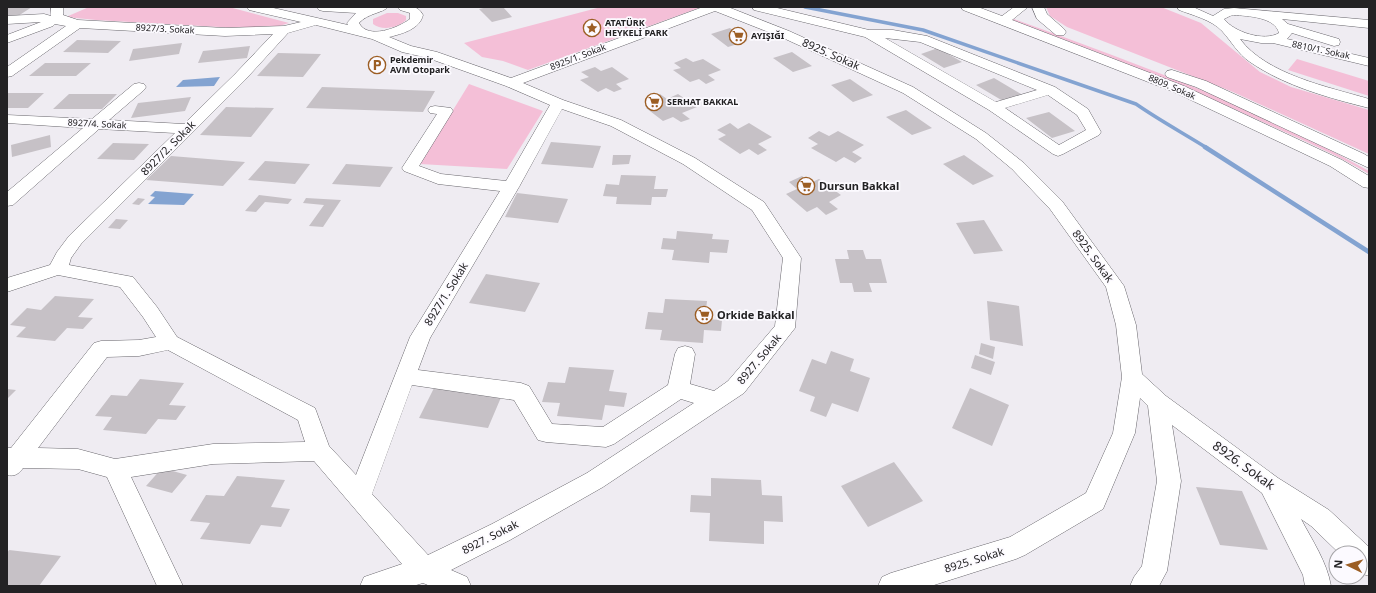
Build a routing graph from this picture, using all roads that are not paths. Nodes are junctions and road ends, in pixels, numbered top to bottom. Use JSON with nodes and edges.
{"nodes":[{"id":1,"x":57,"y":7,"type":"edge"},
{"id":2,"x":253,"y":7,"type":"edge"},
{"id":3,"x":323,"y":7,"type":"edge"},
{"id":4,"x":382,"y":7,"type":"edge"},
{"id":5,"x":404,"y":7,"type":"edge"},
{"id":6,"x":424,"y":7,"type":"edge"},
{"id":7,"x":714,"y":7,"type":"edge"},
{"id":8,"x":717,"y":7,"type":"edge"},
{"id":9,"x":758,"y":7,"type":"edge"},
{"id":10,"x":967,"y":7,"type":"edge"},
{"id":11,"x":1038,"y":7,"type":"edge"},
{"id":12,"x":1183,"y":7,"type":"edge"},
{"id":13,"x":1225,"y":7,"type":"edge"},
{"id":14,"x":1306,"y":7,"type":"edge"},
{"id":15,"x":992,"y":9,"type":"edge"},
{"id":16,"x":370,"y":10,"type":"junction"},
{"id":17,"x":1248,"y":12,"type":"junction"},
{"id":18,"x":1012,"y":14,"type":"edge"},
{"id":19,"x":1367,"y":18,"type":"edge"},
{"id":20,"x":7,"y":20,"type":"edge"},
{"id":21,"x":54,"y":20,"type":"junction"},
{"id":22,"x":1322,"y":20,"type":"junction"},
{"id":23,"x":313,"y":22,"type":"junction"},
{"id":24,"x":414,"y":22,"type":"junction"},
{"id":25,"x":1337,"y":22,"type":"junction"},
{"id":26,"x":77,"y":24,"type":"junction"},
{"id":27,"x":1223,"y":26,"type":"junction"},
{"id":28,"x":1283,"y":26,"type":"junction"},
{"id":29,"x":284,"y":30,"type":"junction"},
{"id":30,"x":1060,"y":32,"type":"junction"},
{"id":31,"x":365,"y":33,"type":"junction"},
{"id":32,"x":869,"y":34,"type":"junction"},
{"id":33,"x":7,"y":39,"type":"edge"},
{"id":34,"x":1267,"y":39,"type":"junction"},
{"id":35,"x":1352,"y":48,"type":"junction"},
{"id":36,"x":1369,"y":54,"type":"edge"},
{"id":37,"x":432,"y":55,"type":"junction"},
{"id":38,"x":1255,"y":59,"type":"junction"},
{"id":39,"x":1369,"y":62,"type":"edge"},
{"id":40,"x":7,"y":73,"type":"edge"},
{"id":41,"x":510,"y":83,"type":"junction"},
{"id":42,"x":139,"y":86,"type":"dead end"},
{"id":43,"x":1050,"y":90,"type":"junction"},
{"id":44,"x":558,"y":103,"type":"junction"},
{"id":45,"x":1369,"y":104,"type":"edge"},
{"id":46,"x":994,"y":107,"type":"junction"},
{"id":47,"x":435,"y":110,"type":"dead end"},
{"id":48,"x":7,"y":119,"type":"edge"},
{"id":49,"x":94,"y":124,"type":"junction"},
{"id":50,"x":187,"y":129,"type":"junction"},
{"id":51,"x":1369,"y":163,"type":"edge"},
{"id":52,"x":1369,"y":183,"type":"edge"},
{"id":53,"x":512,"y":187,"type":"junction"},
{"id":54,"x":7,"y":201,"type":"edge"},
{"id":55,"x":58,"y":270,"type":"junction"},
{"id":56,"x":7,"y":284,"type":"edge"},
{"id":57,"x":170,"y":342,"type":"junction"},
{"id":58,"x":685,"y":354,"type":"dead end"},
{"id":59,"x":404,"y":376,"type":"junction"},
{"id":60,"x":1132,"y":377,"type":"junction"},
{"id":61,"x":678,"y":390,"type":"junction"},
{"id":62,"x":716,"y":400,"type":"junction"},
{"id":63,"x":1158,"y":402,"type":"junction"},
{"id":64,"x":319,"y":452,"type":"junction"},
{"id":65,"x":10,"y":462,"type":"edge"},
{"id":66,"x":115,"y":469,"type":"junction"},
{"id":67,"x":1270,"y":485,"type":"junction"},
{"id":68,"x":359,"y":497,"type":"junction"},
{"id":69,"x":1349,"y":545,"type":"edge"},
{"id":70,"x":424,"y":570,"type":"junction"},
{"id":71,"x":170,"y":586,"type":"edge"},
{"id":72,"x":373,"y":586,"type":"edge"},
{"id":73,"x":458,"y":586,"type":"edge"},
{"id":74,"x":891,"y":586,"type":"edge"},
{"id":75,"x":1143,"y":586,"type":"edge"},
{"id":76,"x":1318,"y":586,"type":"edge"}],
"edges":[{"from":1,"to":26,"type":"street","name":"8927/3. Sokak"},
{"from":2,"to":23,"type":"street"},
{"from":3,"to":16,"type":"street"},
{"from":4,"to":16,"type":"street"},
{"from":5,"to":24,"type":"street"},
{"from":6,"to":24,"type":"street"},
{"from":7,"to":41,"type":"street","name":"8925/1. Sokak"},
{"from":8,"to":60,"type":"street","name":"8925. Sokak"},
{"from":9,"to":32,"type":"street"},
{"from":10,"to":15,"type":"street","name":"8809. Sokak"},
{"from":11,"to":30,"type":"street"},
{"from":12,"to":27,"type":"street"},
{"from":13,"to":17,"type":"street"},
{"from":14,"to":19,"type":"street"},
{"from":15,"to":18,"type":"street","name":"8809. Sokak"},
{"from":16,"to":31,"type":"street"},
{"from":17,"to":22,"type":"street"},
{"from":17,"to":27,"type":"street"},
{"from":17,"to":28,"type":"street","name":"8810/1. Sokak"},
{"from":18,"to":30,"type":"street","name":"8809. Sokak"},
{"from":18,"to":52,"type":"street","name":"8809. Sokak"},
{"from":19,"to":25,"type":"street"},
{"from":20,"to":21,"type":"street"},
{"from":21,"to":26,"type":"street"},
{"from":21,"to":33,"type":"street"},
{"from":22,"to":25,"type":"street"},
{"from":22,"to":28,"type":"street"},
{"from":23,"to":29,"type":"street","name":"8927/3. Sokak"},
{"from":23,"to":31,"type":"street"},
{"from":24,"to":31,"type":"street"},
{"from":24,"to":37,"type":"street"},
{"from":25,"to":35,"type":"street"},
{"from":26,"to":29,"type":"street","name":"8927/3. Sokak"},
{"from":26,"to":40,"type":"street"},
{"from":27,"to":34,"type":"street","name":"8810/1. Sokak"},
{"from":27,"to":38,"type":"street"},
{"from":28,"to":34,"type":"street"},
{"from":28,"to":35,"type":"street","name":"8810/1. Sokak"},
{"from":29,"to":50,"type":"street","name":"8927/2. Sokak"},
{"from":30,"to":51,"type":"street","name":"8809. Sokak"},
{"from":31,"to":37,"type":"street","name":"8927. Sokak"},
{"from":32,"to":43,"type":"street"},
{"from":32,"to":46,"type":"street"},
{"from":34,"to":38,"type":"street"},
{"from":34,"to":39,"type":"street","name":"8810/1. Sokak"},
{"from":35,"to":36,"type":"street","name":"8810/1. Sokak"},
{"from":37,"to":41,"type":"street","name":"8927. Sokak"},
{"from":38,"to":45,"type":"street"},
{"from":41,"to":44,"type":"street","name":"8927. Sokak"},
{"from":42,"to":49,"type":"street"},
{"from":43,"to":46,"type":"street"},
{"from":43,"to":46,"type":"street"},
{"from":44,"to":53,"type":"street","name":"8927/1. Sokak"},
{"from":44,"to":62,"type":"street","name":"8927. Sokak"},
{"from":47,"to":53,"type":"street"},
{"from":48,"to":49,"type":"street","name":"8927/4. Sokak"},
{"from":49,"to":50,"type":"street","name":"8927/4. Sokak"},
{"from":49,"to":54,"type":"street"},
{"from":50,"to":55,"type":"street","name":"8927/2. Sokak"},
{"from":53,"to":59,"type":"street","name":"8927/1. Sokak"},
{"from":55,"to":56,"type":"street"},
{"from":55,"to":57,"type":"street"},
{"from":57,"to":64,"type":"street"},
{"from":57,"to":65,"type":"street"},
{"from":58,"to":61,"type":"street"},
{"from":59,"to":61,"type":"street"},
{"from":59,"to":68,"type":"street","name":"8927/1. Sokak"},
{"from":60,"to":63,"type":"street","name":"8926. Sokak"},
{"from":60,"to":74,"type":"street","name":"8925. Sokak"},
{"from":61,"to":62,"type":"street"},
{"from":62,"to":70,"type":"street","name":"8927. Sokak"},
{"from":63,"to":67,"type":"street","name":"8926. Sokak"},
{"from":63,"to":75,"type":"street"},
{"from":64,"to":66,"type":"street"},
{"from":64,"to":68,"type":"street"},
{"from":65,"to":66,"type":"street"},
{"from":66,"to":71,"type":"street"},
{"from":67,"to":69,"type":"street","name":"8926. Sokak"},
{"from":67,"to":76,"type":"street"},
{"from":68,"to":70,"type":"street"},
{"from":70,"to":72,"type":"street","name":"8927. Sokak"},
{"from":70,"to":73,"type":"street"}]}
